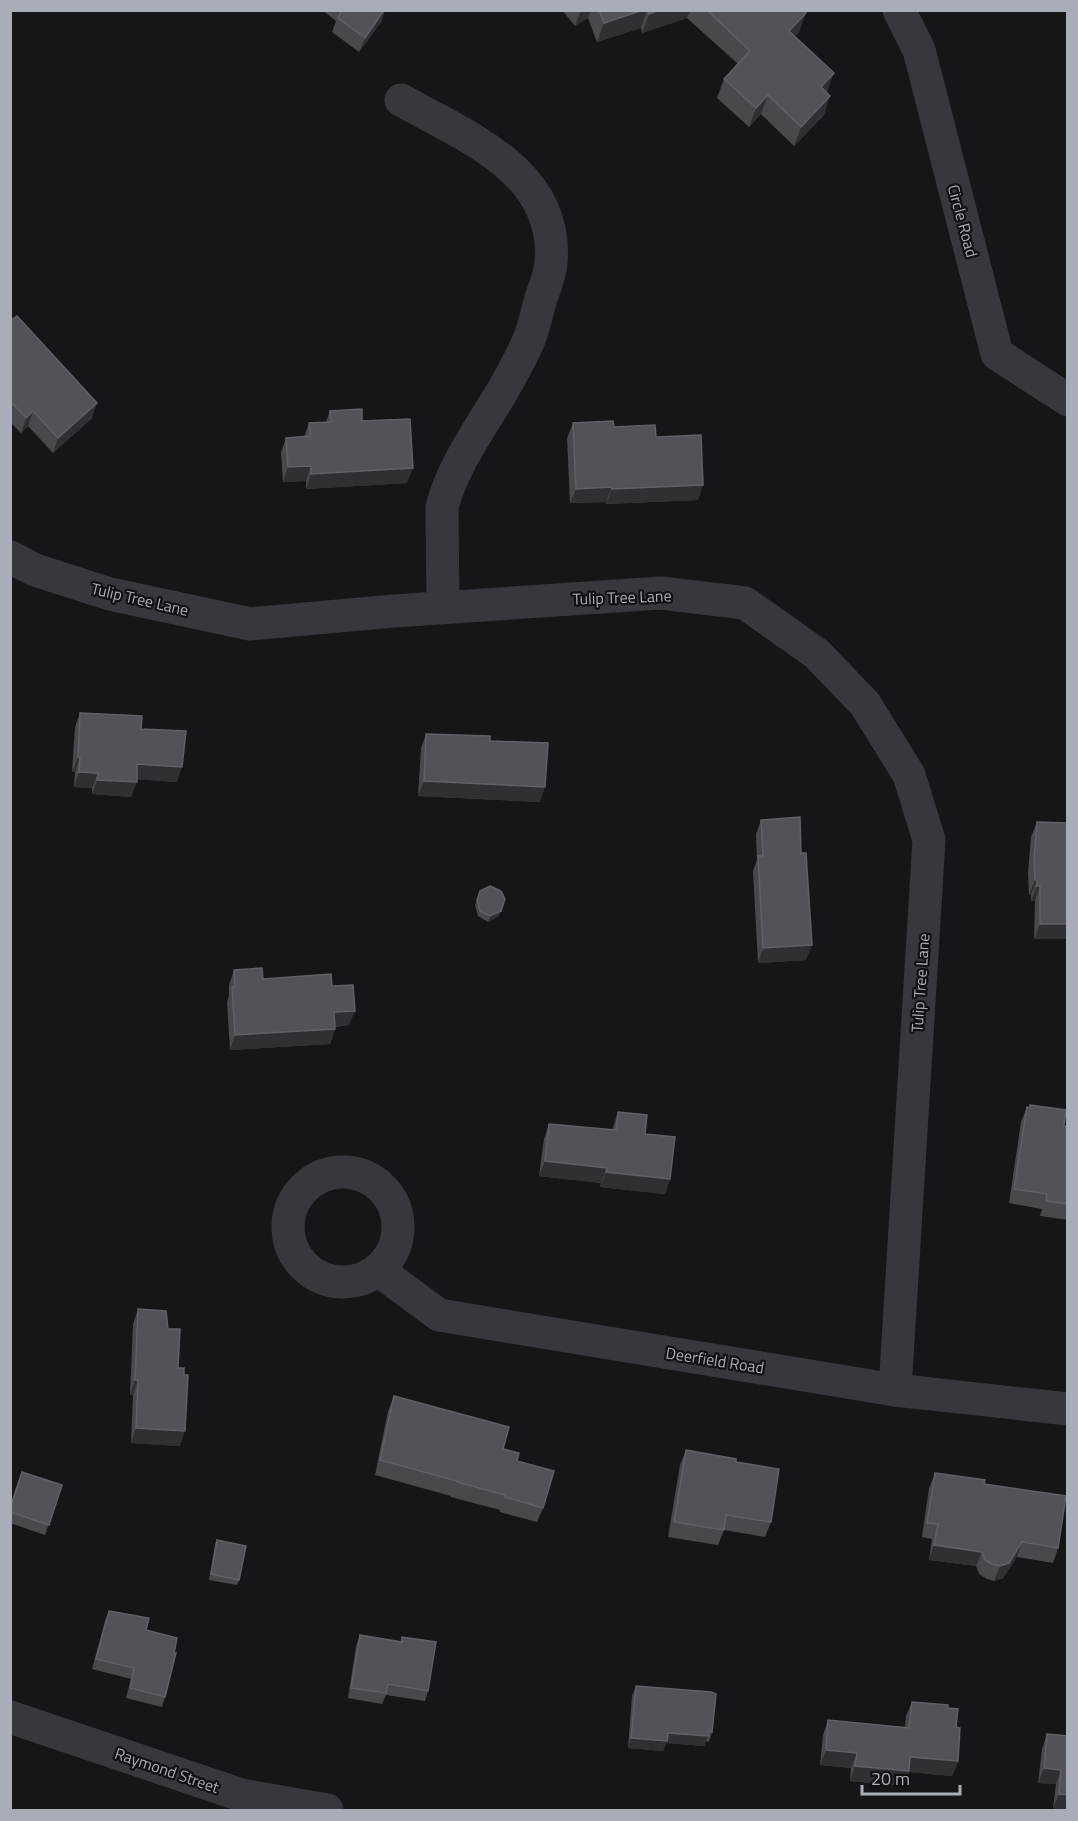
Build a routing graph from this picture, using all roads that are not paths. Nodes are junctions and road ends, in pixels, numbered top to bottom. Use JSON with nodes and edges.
{"nodes":[{"id":1,"x":899,"y":10,"type":"edge"},
{"id":2,"x":401,"y":100,"type":"dead end"},
{"id":3,"x":1068,"y":400,"type":"edge"},
{"id":4,"x":10,"y":557,"type":"edge"},
{"id":5,"x":443,"y":607,"type":"junction"},
{"id":6,"x":378,"y":1270,"type":"dead end"},
{"id":7,"x":895,"y":1390,"type":"junction"},
{"id":8,"x":1068,"y":1408,"type":"edge"},
{"id":9,"x":10,"y":1717,"type":"edge"},
{"id":10,"x":327,"y":1810,"type":"edge"}],
"edges":[{"from":1,"to":3,"type":"street","name":"Circle Road"},
{"from":2,"to":5,"type":"street"},
{"from":4,"to":5,"type":"street","name":"Tulip Tree Lane"},
{"from":5,"to":7,"type":"street","name":"Tulip Tree Lane"},
{"from":6,"to":7,"type":"street","name":"Deerfield Road"},
{"from":7,"to":8,"type":"street","name":"Deerfield Road"},
{"from":9,"to":10,"type":"street","name":"Raymond Street"}]}
